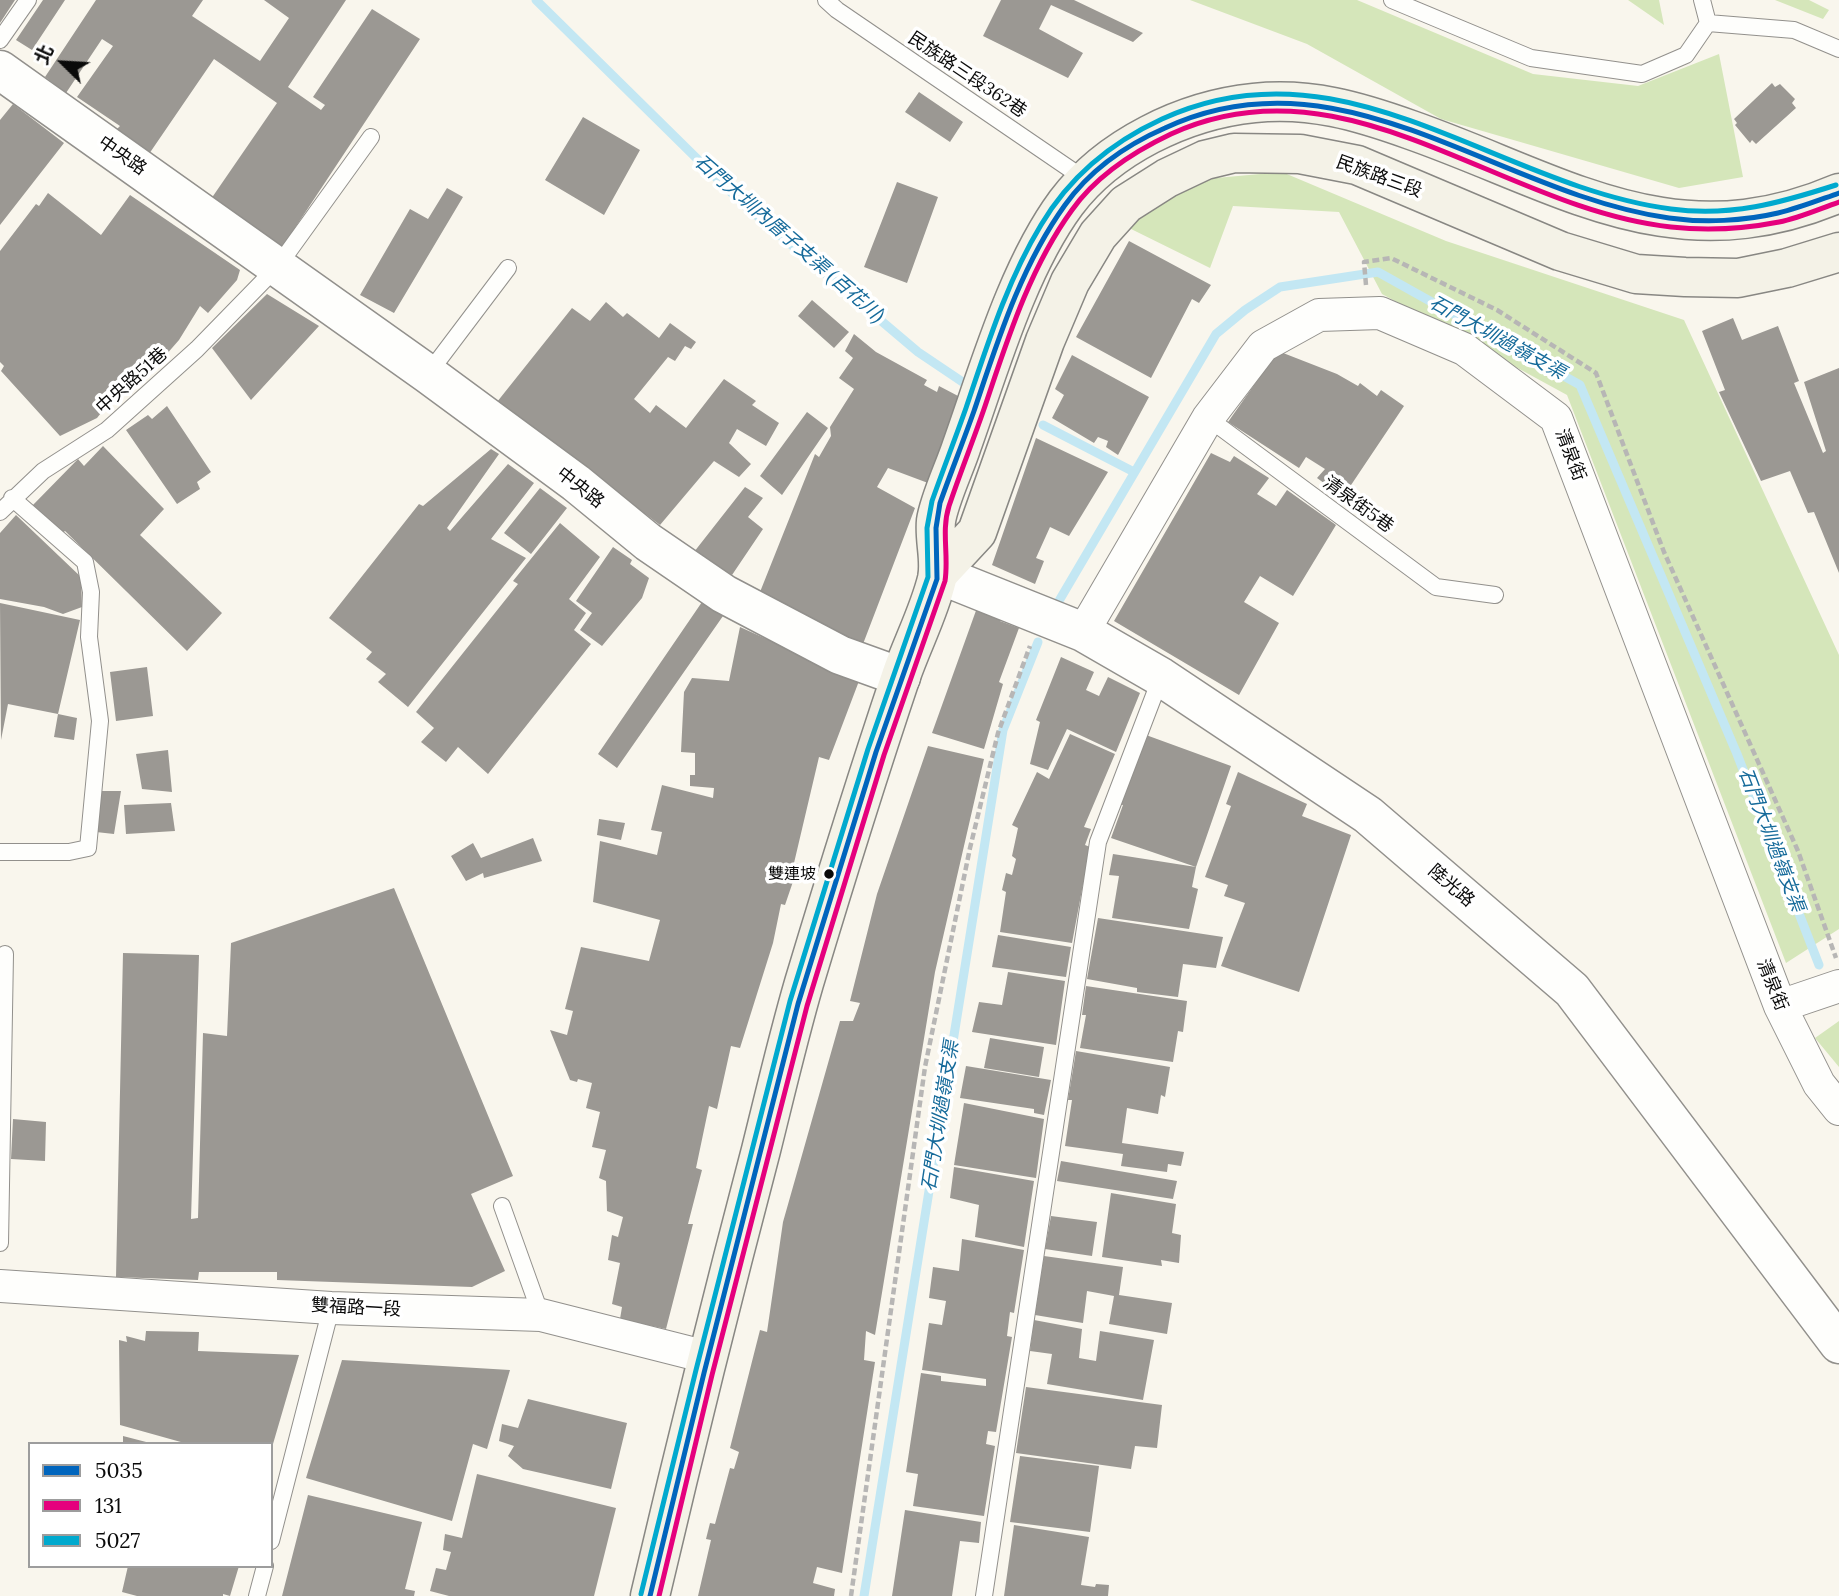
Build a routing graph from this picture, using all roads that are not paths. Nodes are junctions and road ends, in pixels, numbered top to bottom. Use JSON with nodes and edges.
{"nodes":[{"id":1,"x":28,"y":0,"type":"edge"},
{"id":2,"x":826,"y":0,"type":"edge"},
{"id":3,"x":1392,"y":0,"type":"edge"},
{"id":4,"x":1702,"y":0,"type":"edge"},
{"id":5,"x":1708,"y":23,"type":"junction"},
{"id":6,"x":0,"y":40,"type":"edge"},
{"id":7,"x":1839,"y":48,"type":"edge"},
{"id":8,"x":0,"y":70,"type":"edge"},
{"id":9,"x":371,"y":137,"type":"dead end"},
{"id":10,"x":1087,"y":180,"type":"junction"},
{"id":11,"x":1839,"y":193,"type":"edge"},
{"id":12,"x":1839,"y":253,"type":"edge"},
{"id":13,"x":278,"y":266,"type":"junction"},
{"id":14,"x":508,"y":268,"type":"dead end"},
{"id":15,"x":428,"y":374,"type":"junction"},
{"id":16,"x":1208,"y":418,"type":"junction"},
{"id":17,"x":12,"y":498,"type":"junction"},
{"id":18,"x":0,"y":512,"type":"edge"},
{"id":19,"x":938,"y":574,"type":"junction"},
{"id":20,"x":1495,"y":595,"type":"dead end"},
{"id":21,"x":1083,"y":632,"type":"junction"},
{"id":22,"x":901,"y":677,"type":"junction"},
{"id":23,"x":1161,"y":677,"type":"junction"},
{"id":24,"x":0,"y":852,"type":"edge"},
{"id":25,"x":5,"y":954,"type":"dead end"},
{"id":26,"x":1839,"y":986,"type":"edge"},
{"id":27,"x":1780,"y":1006,"type":"junction"},
{"id":28,"x":1839,"y":1110,"type":"edge"},
{"id":29,"x":502,"y":1206,"type":"dead end"},
{"id":30,"x":0,"y":1243,"type":"edge"},
{"id":31,"x":0,"y":1286,"type":"edge"},
{"id":32,"x":331,"y":1308,"type":"junction"},
{"id":33,"x":541,"y":1315,"type":"junction"},
{"id":34,"x":1839,"y":1344,"type":"edge"},
{"id":35,"x":707,"y":1357,"type":"junction"},
{"id":36,"x":273,"y":1533,"type":"edge"},
{"id":37,"x":264,"y":1568,"type":"edge"},
{"id":38,"x":257,"y":1596,"type":"edge"},
{"id":39,"x":650,"y":1596,"type":"edge"},
{"id":40,"x":984,"y":1596,"type":"edge"}],
"edges":[{"from":1,"to":6,"type":"lane"},
{"from":2,"to":10,"type":"lane","name":"民族路三段362巷"},
{"from":3,"to":5,"type":"lane"},
{"from":4,"to":5,"type":"lane"},
{"from":5,"to":7,"type":"lane"},
{"from":8,"to":13,"type":"street","name":"中央路"},
{"from":9,"to":13,"type":"lane"},
{"from":10,"to":11,"type":"main road","name":"民族路三段"},
{"from":10,"to":19,"type":"main road","name":"民族路三段"},
{"from":12,"to":19,"type":"main road","name":"民族路三段"},
{"from":13,"to":15,"type":"street","name":"中央路"},
{"from":13,"to":17,"type":"lane","name":"中央路51巷"},
{"from":14,"to":15,"type":"lane"},
{"from":15,"to":22,"type":"street","name":"中央路"},
{"from":16,"to":20,"type":"lane","name":"清泉街5巷"},
{"from":16,"to":21,"type":"street","name":"清泉街"},
{"from":16,"to":27,"type":"street","name":"清泉街"},
{"from":17,"to":18,"type":"lane","name":"中央路51巷"},
{"from":17,"to":24,"type":"lane"},
{"from":19,"to":21,"type":"street","name":"陸光路"},
{"from":19,"to":22,"type":"main road","name":"民族路三段"},
{"from":21,"to":23,"type":"street","name":"陸光路"},
{"from":22,"to":35,"type":"main road","name":"民族路三段"},
{"from":23,"to":34,"type":"street","name":"陸光路"},
{"from":23,"to":40,"type":"lane"},
{"from":25,"to":30,"type":"lane"},
{"from":26,"to":27,"type":"street"},
{"from":27,"to":28,"type":"street","name":"清泉街"},
{"from":29,"to":33,"type":"lane"},
{"from":31,"to":32,"type":"street","name":"雙福路一段"},
{"from":32,"to":33,"type":"street","name":"雙福路一段"},
{"from":32,"to":36,"type":"lane"},
{"from":33,"to":35,"type":"street","name":"雙福路一段"},
{"from":35,"to":39,"type":"main road","name":"民族路三段"},
{"from":37,"to":38,"type":"lane"}]}
